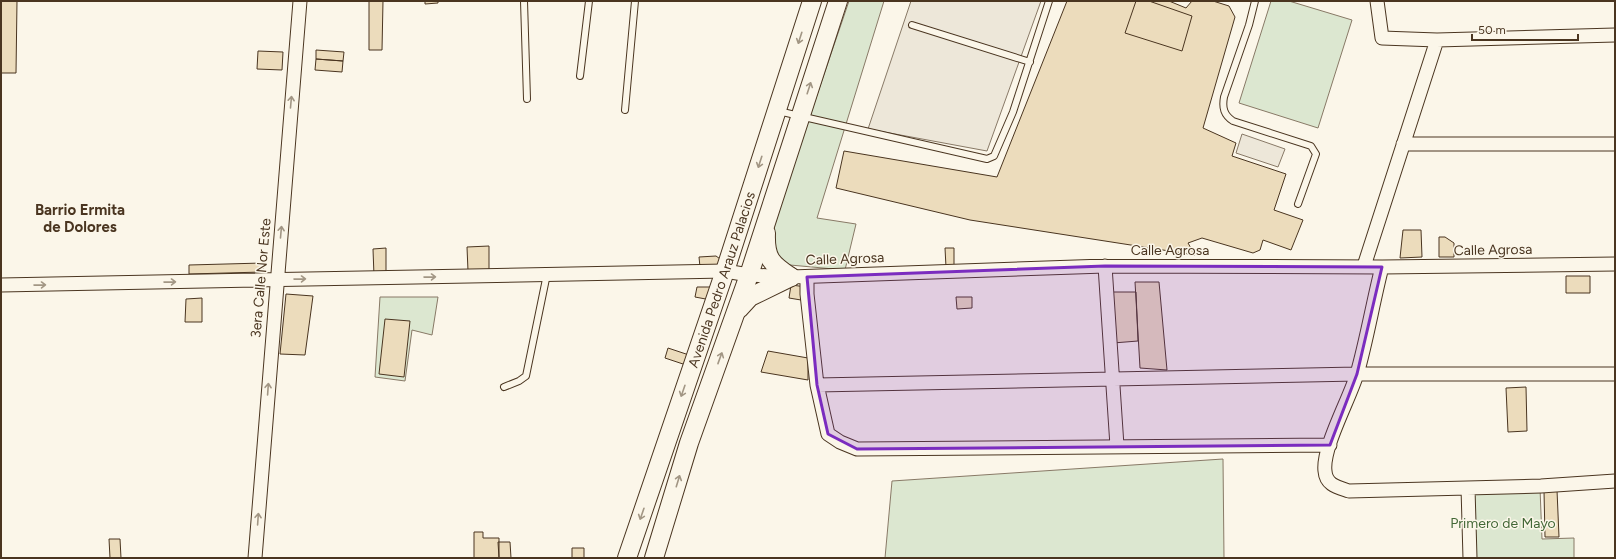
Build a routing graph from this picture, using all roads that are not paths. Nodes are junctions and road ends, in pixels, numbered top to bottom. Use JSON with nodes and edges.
{"nodes":[{"id":1,"x":300,"y":1,"type":"edge"},
{"id":2,"x":524,"y":1,"type":"edge"},
{"id":3,"x":589,"y":1,"type":"edge"},
{"id":4,"x":636,"y":1,"type":"edge"},
{"id":5,"x":812,"y":1,"type":"edge"},
{"id":6,"x":838,"y":1,"type":"edge"},
{"id":7,"x":1049,"y":1,"type":"edge"},
{"id":8,"x":1255,"y":1,"type":"edge"},
{"id":9,"x":1377,"y":1,"type":"edge"},
{"id":10,"x":912,"y":25,"type":"dead end"},
{"id":11,"x":1615,"y":35,"type":"edge"},
{"id":12,"x":1437,"y":40,"type":"junction"},
{"id":13,"x":1030,"y":62,"type":"junction"},
{"id":14,"x":580,"y":76,"type":"dead end"},
{"id":15,"x":527,"y":99,"type":"dead end"},
{"id":16,"x":625,"y":110,"type":"dead end"},
{"id":17,"x":777,"y":111,"type":"junction"},
{"id":18,"x":800,"y":116,"type":"junction"},
{"id":19,"x":1403,"y":144,"type":"junction"},
{"id":20,"x":1615,"y":144,"type":"edge"},
{"id":21,"x":1298,"y":204,"type":"dead end"},
{"id":22,"x":766,"y":224,"type":"junction"},
{"id":23,"x":1615,"y":264,"type":"edge"},
{"id":24,"x":1105,"y":266,"type":"junction"},
{"id":25,"x":1364,"y":266,"type":"junction"},
{"id":26,"x":1382,"y":267,"type":"junction"},
{"id":27,"x":725,"y":271,"type":"junction"},
{"id":28,"x":547,"y":274,"type":"junction"},
{"id":29,"x":749,"y":275,"type":"junction"},
{"id":30,"x":799,"y":277,"type":"junction"},
{"id":31,"x":277,"y":280,"type":"junction"},
{"id":32,"x":1,"y":285,"type":"edge"},
{"id":33,"x":737,"y":311,"type":"junction"},
{"id":34,"x":1357,"y":374,"type":"junction"},
{"id":35,"x":1615,"y":374,"type":"edge"},
{"id":36,"x":1112,"y":380,"type":"junction"},
{"id":37,"x":817,"y":385,"type":"junction"},
{"id":38,"x":504,"y":387,"type":"dead end"},
{"id":39,"x":668,"y":435,"type":"junction"},
{"id":40,"x":689,"y":443,"type":"junction"},
{"id":41,"x":1330,"y":445,"type":"junction"},
{"id":42,"x":1117,"y":446,"type":"junction"},
{"id":43,"x":1615,"y":481,"type":"edge"},
{"id":44,"x":1468,"y":488,"type":"junction"},
{"id":45,"x":256,"y":558,"type":"edge"},
{"id":46,"x":627,"y":558,"type":"edge"},
{"id":47,"x":654,"y":558,"type":"edge"},
{"id":48,"x":1470,"y":558,"type":"edge"}],
"edges":[{"from":31,"to":1,"type":"street","name":"3era Calle Nor Este","one_way":true},
{"from":2,"to":15,"type":"lane"},
{"from":3,"to":14,"type":"lane"},
{"from":4,"to":16,"type":"lane"},
{"from":5,"to":17,"type":"street","name":"Avenida Pedro Arauz Palacios","one_way":true},
{"from":18,"to":6,"type":"street","name":"Avenida Pedro Arauz Palacios","one_way":true},
{"from":7,"to":13,"type":"lane"},
{"from":8,"to":21,"type":"lane"},
{"from":9,"to":12,"type":"street"},
{"from":10,"to":13,"type":"lane"},
{"from":11,"to":12,"type":"street"},
{"from":12,"to":19,"type":"street"},
{"from":13,"to":18,"type":"lane"},
{"from":17,"to":18,"type":"lane"},
{"from":17,"to":27,"type":"street","name":"Avenida Pedro Arauz Palacios","one_way":true},
{"from":18,"to":22,"type":"street","name":"Avenida Pedro Arauz Palacios"},
{"from":19,"to":20,"type":"street"},
{"from":19,"to":25,"type":"street"},
{"from":22,"to":29,"type":"street","name":"Avenida Pedro Arauz Palacios"},
{"from":22,"to":30,"type":"street"},
{"from":23,"to":26,"type":"street","name":"Calle Agrosa"},
{"from":24,"to":25,"type":"street","name":"Calle Agrosa"},
{"from":24,"to":30,"type":"street","name":"Calle Agrosa"},
{"from":24,"to":36,"type":"street"},
{"from":25,"to":26,"type":"street","name":"Calle Agrosa"},
{"from":26,"to":34,"type":"street"},
{"from":27,"to":28,"type":"street","name":"Calle Agrosa"},
{"from":27,"to":29,"type":"street","name":"Calle Agrosa"},
{"from":27,"to":39,"type":"street","name":"Avenida Pedro Arauz Palacios","one_way":true},
{"from":31,"to":28,"type":"street","name":"Calle Agrosa","one_way":true},
{"from":28,"to":38,"type":"lane"},
{"from":29,"to":30,"type":"street","name":"Calle Agrosa"},
{"from":29,"to":33,"type":"street","name":"Avenida Pedro Arauz Palacios"},
{"from":30,"to":33,"type":"street"},
{"from":30,"to":37,"type":"street"},
{"from":32,"to":31,"type":"street","name":"Calle Agrosa","one_way":true},
{"from":45,"to":31,"type":"street","name":"3era Calle Nor Este","one_way":true},
{"from":40,"to":33,"type":"street","name":"Avenida Pedro Arauz Palacios","one_way":true},
{"from":34,"to":35,"type":"street"},
{"from":34,"to":36,"type":"street"},
{"from":34,"to":41,"type":"street"},
{"from":36,"to":37,"type":"street"},
{"from":36,"to":42,"type":"street"},
{"from":37,"to":42,"type":"street"},
{"from":39,"to":40,"type":"street"},
{"from":39,"to":46,"type":"street","name":"Avenida Pedro Arauz Palacios","one_way":true},
{"from":47,"to":40,"type":"street","name":"Avenida Pedro Arauz Palacios","one_way":true},
{"from":41,"to":42,"type":"street"},
{"from":41,"to":44,"type":"street"},
{"from":43,"to":44,"type":"street"},
{"from":44,"to":48,"type":"street"}]}
